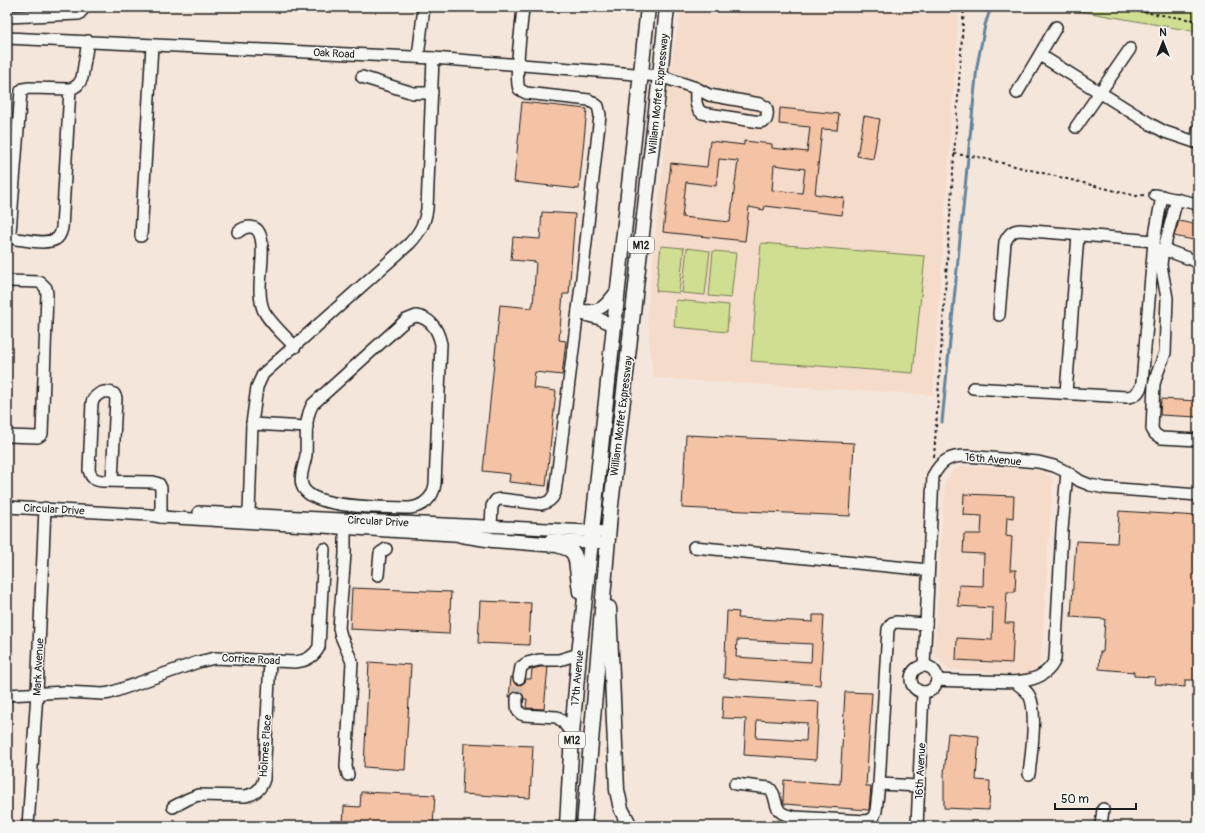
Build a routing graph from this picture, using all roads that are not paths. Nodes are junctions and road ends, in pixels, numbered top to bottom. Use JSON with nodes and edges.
{"nodes":[{"id":1,"x":7,"y":7,"type":"edge"},
{"id":2,"x":84,"y":7,"type":"edge"},
{"id":3,"x":424,"y":7,"type":"edge"},
{"id":4,"x":523,"y":7,"type":"edge"},
{"id":5,"x":648,"y":7,"type":"edge"},
{"id":6,"x":667,"y":7,"type":"edge"},
{"id":7,"x":7,"y":11,"type":"edge"},
{"id":8,"x":7,"y":17,"type":"edge"},
{"id":9,"x":1056,"y":27,"type":"dead end"},
{"id":10,"x":7,"y":38,"type":"edge"},
{"id":11,"x":88,"y":41,"type":"junction"},
{"id":12,"x":152,"y":44,"type":"junction"},
{"id":13,"x":1130,"y":49,"type":"dead end"},
{"id":14,"x":1040,"y":55,"type":"junction"},
{"id":15,"x":418,"y":57,"type":"junction"},
{"id":16,"x":433,"y":58,"type":"junction"},
{"id":17,"x":518,"y":64,"type":"junction"},
{"id":18,"x":640,"y":75,"type":"junction"},
{"id":19,"x":660,"y":76,"type":"junction"},
{"id":20,"x":362,"y":77,"type":"dead end"},
{"id":21,"x":696,"y":88,"type":"junction"},
{"id":22,"x":70,"y":89,"type":"junction"},
{"id":23,"x":432,"y":93,"type":"junction"},
{"id":24,"x":1017,"y":93,"type":"dead end"},
{"id":25,"x":1100,"y":93,"type":"junction"},
{"id":26,"x":1076,"y":127,"type":"dead end"},
{"id":27,"x":1198,"y":136,"type":"edge"},
{"id":28,"x":1177,"y":199,"type":"junction"},
{"id":29,"x":1198,"y":204,"type":"edge"},
{"id":30,"x":238,"y":232,"type":"dead end"},
{"id":31,"x":1078,"y":235,"type":"junction"},
{"id":32,"x":141,"y":236,"type":"dead end"},
{"id":33,"x":1154,"y":241,"type":"junction"},
{"id":34,"x":1163,"y":249,"type":"junction"},
{"id":35,"x":1198,"y":262,"type":"edge"},
{"id":36,"x":7,"y":281,"type":"edge"},
{"id":37,"x":618,"y":289,"type":"junction"},
{"id":38,"x":578,"y":312,"type":"junction"},
{"id":39,"x":1000,"y":315,"type":"dead end"},
{"id":40,"x":614,"y":326,"type":"junction"},
{"id":41,"x":295,"y":346,"type":"junction"},
{"id":42,"x":973,"y":388,"type":"dead end"},
{"id":43,"x":1066,"y":393,"type":"junction"},
{"id":44,"x":252,"y":424,"type":"junction"},
{"id":45,"x":307,"y":427,"type":"junction"},
{"id":46,"x":7,"y":436,"type":"edge"},
{"id":47,"x":1198,"y":440,"type":"edge"},
{"id":48,"x":1067,"y":472,"type":"junction"},
{"id":49,"x":112,"y":481,"type":"junction"},
{"id":50,"x":1198,"y":494,"type":"edge"},
{"id":51,"x":7,"y":507,"type":"edge"},
{"id":52,"x":45,"y":508,"type":"junction"},
{"id":53,"x":249,"y":513,"type":"junction"},
{"id":54,"x":161,"y":514,"type":"junction"},
{"id":55,"x":345,"y":524,"type":"junction"},
{"id":56,"x":491,"y":526,"type":"junction"},
{"id":57,"x":461,"y":535,"type":"junction"},
{"id":58,"x":592,"y":537,"type":"junction"},
{"id":59,"x":608,"y":538,"type":"junction"},
{"id":60,"x":694,"y":547,"type":"dead end"},
{"id":61,"x":324,"y":549,"type":"dead end"},
{"id":62,"x":386,"y":549,"type":"dead end"},
{"id":63,"x":928,"y":570,"type":"junction"},
{"id":64,"x":378,"y":575,"type":"dead end"},
{"id":65,"x":603,"y":595,"type":"junction"},
{"id":66,"x":584,"y":608,"type":"junction"},
{"id":67,"x":926,"y":624,"type":"junction"},
{"id":68,"x":579,"y":654,"type":"junction"},
{"id":69,"x":270,"y":660,"type":"junction"},
{"id":70,"x":924,"y":666,"type":"junction"},
{"id":71,"x":519,"y":678,"type":"tunnel mouth"},
{"id":72,"x":937,"y":680,"type":"junction"},
{"id":73,"x":1015,"y":682,"type":"junction"},
{"id":74,"x":923,"y":692,"type":"junction"},
{"id":75,"x":37,"y":694,"type":"junction"},
{"id":76,"x":7,"y":695,"type":"edge"},
{"id":77,"x":517,"y":698,"type":"tunnel mouth"},
{"id":78,"x":572,"y":734,"type":"junction"},
{"id":79,"x":1029,"y":774,"type":"dead end"},
{"id":80,"x":348,"y":775,"type":"dead end"},
{"id":81,"x":735,"y":784,"type":"dead end"},
{"id":82,"x":879,"y":784,"type":"junction"},
{"id":83,"x":919,"y":786,"type":"junction"},
{"id":84,"x":173,"y":807,"type":"dead end"},
{"id":85,"x":1103,"y":809,"type":"dead end"},
{"id":86,"x":28,"y":826,"type":"edge"},
{"id":87,"x":567,"y":826,"type":"edge"},
{"id":88,"x":584,"y":826,"type":"edge"},
{"id":89,"x":630,"y":826,"type":"edge"},
{"id":90,"x":917,"y":826,"type":"edge"},
{"id":91,"x":1101,"y":826,"type":"edge"}],
"edges":[{"from":1,"to":7,"type":"street"},
{"from":2,"to":8,"type":"street"},
{"from":3,"to":15,"type":"street"},
{"from":4,"to":17,"type":"street"},
{"from":5,"to":18,"type":"main road","name":"William Moffet Expressway","number":"M12"},
{"from":6,"to":19,"type":"main road","name":"William Moffet Expressway","number":"M12"},
{"from":9,"to":14,"type":"street"},
{"from":10,"to":11,"type":"street","name":"Oak Road"},
{"from":11,"to":12,"type":"street","name":"Oak Road"},
{"from":11,"to":22,"type":"street"},
{"from":12,"to":15,"type":"street","name":"Oak Road"},
{"from":12,"to":32,"type":"street"},
{"from":13,"to":25,"type":"street"},
{"from":14,"to":24,"type":"street"},
{"from":14,"to":25,"type":"street"},
{"from":15,"to":16,"type":"street","name":"Oak Road"},
{"from":16,"to":17,"type":"street","name":"Oak Road"},
{"from":16,"to":23,"type":"street"},
{"from":17,"to":18,"type":"street","name":"Oak Road"},
{"from":17,"to":38,"type":"street"},
{"from":18,"to":19,"type":"street","name":"Oak Road"},
{"from":18,"to":37,"type":"main road","name":"William Moffet Expressway","number":"M12"},
{"from":19,"to":21,"type":"street","name":"Oak Road"},
{"from":19,"to":59,"type":"main road","name":"William Moffet Expressway","number":"M12"},
{"from":20,"to":23,"type":"street"},
{"from":21,"to":21,"type":"street","name":"Oak Road"},
{"from":22,"to":22,"type":"street"},
{"from":23,"to":41,"type":"street"},
{"from":25,"to":26,"type":"street"},
{"from":25,"to":27,"type":"street"},
{"from":28,"to":29,"type":"street"},
{"from":28,"to":33,"type":"street"},
{"from":28,"to":34,"type":"street"},
{"from":30,"to":41,"type":"street"},
{"from":31,"to":33,"type":"street"},
{"from":31,"to":39,"type":"street"},
{"from":31,"to":43,"type":"street"},
{"from":33,"to":43,"type":"street"},
{"from":34,"to":35,"type":"street"},
{"from":34,"to":47,"type":"street"},
{"from":36,"to":46,"type":"street"},
{"from":37,"to":38,"type":"street"},
{"from":37,"to":40,"type":"main road","name":"William Moffet Expressway","number":"M12"},
{"from":38,"to":40,"type":"street"},
{"from":38,"to":56,"type":"street"},
{"from":40,"to":58,"type":"main road","name":"William Moffet Expressway","number":"M12"},
{"from":41,"to":44,"type":"street"},
{"from":42,"to":43,"type":"street"},
{"from":44,"to":45,"type":"street"},
{"from":44,"to":53,"type":"street"},
{"from":45,"to":45,"type":"street"},
{"from":48,"to":50,"type":"street","name":"16th Avenue"},
{"from":48,"to":63,"type":"street","name":"16th Avenue"},
{"from":48,"to":73,"type":"street"},
{"from":49,"to":49,"type":"street"},
{"from":49,"to":54,"type":"street"},
{"from":51,"to":52,"type":"street","name":"Circular Drive"},
{"from":52,"to":54,"type":"street","name":"Circular Drive"},
{"from":52,"to":75,"type":"street","name":"Mark Avenue"},
{"from":53,"to":54,"type":"street","name":"Circular Drive"},
{"from":53,"to":55,"type":"street","name":"Circular Drive"},
{"from":54,"to":55,"type":"street","name":"Circular Drive"},
{"from":55,"to":56,"type":"street","name":"Circular Drive"},
{"from":55,"to":57,"type":"street","name":"Circular Drive"},
{"from":55,"to":80,"type":"street"},
{"from":56,"to":58,"type":"street","name":"Circular Drive"},
{"from":57,"to":58,"type":"street","name":"Circular Drive"},
{"from":57,"to":66,"type":"main road"},
{"from":58,"to":59,"type":"street","name":"Circular Drive"},
{"from":58,"to":66,"type":"main road","name":"17th Avenue","number":"M12"},
{"from":59,"to":65,"type":"main road","name":"William Moffet Expressway","number":"M12"},
{"from":60,"to":63,"type":"street"},
{"from":61,"to":69,"type":"street","name":"Corrice Road"},
{"from":62,"to":64,"type":"street"},
{"from":63,"to":67,"type":"street"},
{"from":65,"to":88,"type":"main road","name":"William Moffet Expressway","number":"M12"},
{"from":65,"to":89,"type":"main road"},
{"from":66,"to":68,"type":"main road","name":"17th Avenue","number":"M12"},
{"from":67,"to":70,"type":"street"},
{"from":67,"to":82,"type":"street"},
{"from":68,"to":71,"type":"street"},
{"from":68,"to":78,"type":"main road","name":"17th Avenue","number":"M12"},
{"from":69,"to":75,"type":"street","name":"Corrice Road"},
{"from":69,"to":84,"type":"street","name":"Holmes Place"},
{"from":70,"to":72,"type":"street"},
{"from":70,"to":74,"type":"street"},
{"from":72,"to":73,"type":"street"},
{"from":72,"to":74,"type":"street"},
{"from":73,"to":79,"type":"street"},
{"from":74,"to":83,"type":"street","name":"16th Avenue"},
{"from":75,"to":76,"type":"street","name":"Corrice Road"},
{"from":75,"to":86,"type":"street","name":"Mark Avenue"},
{"from":77,"to":78,"type":"street"},
{"from":78,"to":87,"type":"main road","name":"17th Avenue","number":"M12"},
{"from":81,"to":82,"type":"street"},
{"from":82,"to":83,"type":"street"},
{"from":83,"to":90,"type":"street","name":"16th Avenue"},
{"from":85,"to":91,"type":"street"}]}
